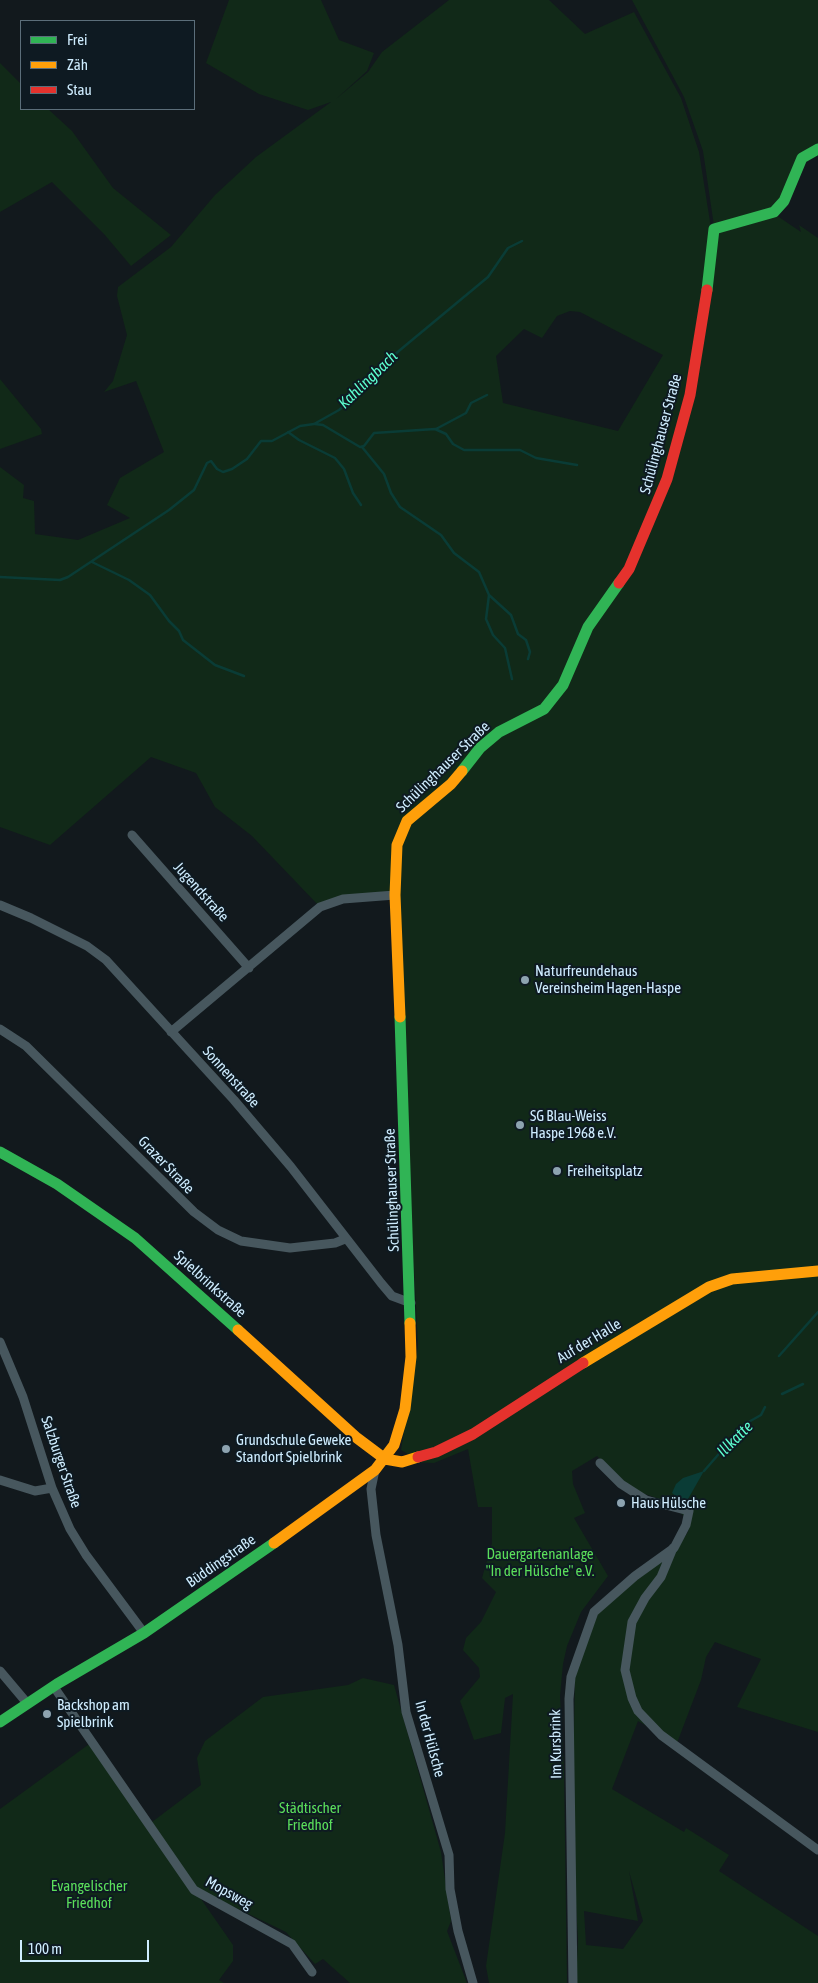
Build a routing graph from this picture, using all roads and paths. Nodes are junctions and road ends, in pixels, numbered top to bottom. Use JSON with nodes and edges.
{"nodes":[{"id":1,"x":818,"y":149,"type":"edge"},
{"id":2,"x":132,"y":835,"type":"dead end"},
{"id":3,"x":395,"y":895,"type":"junction"},
{"id":4,"x":0,"y":905,"type":"edge"},
{"id":5,"x":249,"y":968,"type":"junction"},
{"id":6,"x":0,"y":1029,"type":"edge"},
{"id":7,"x":171,"y":1032,"type":"junction"},
{"id":8,"x":0,"y":1152,"type":"edge"},
{"id":9,"x":345,"y":1239,"type":"junction"},
{"id":10,"x":818,"y":1271,"type":"edge"},
{"id":11,"x":411,"y":1303,"type":"junction"},
{"id":12,"x":0,"y":1342,"type":"edge"},
{"id":13,"x":394,"y":1445,"type":"joint"},
{"id":14,"x":385,"y":1459,"type":"junction"},
{"id":15,"x":600,"y":1463,"type":"dead end"},
{"id":16,"x":376,"y":1470,"type":"junction"},
{"id":17,"x":0,"y":1480,"type":"edge"},
{"id":18,"x":52,"y":1488,"type":"junction"},
{"id":19,"x":675,"y":1545,"type":"junction"},
{"id":20,"x":144,"y":1633,"type":"junction"},
{"id":21,"x":0,"y":1671,"type":"edge"},
{"id":22,"x":54,"y":1687,"type":"junction"},
{"id":23,"x":27,"y":1703,"type":"junction"},
{"id":24,"x":0,"y":1722,"type":"edge"},
{"id":25,"x":818,"y":1850,"type":"edge"},
{"id":26,"x":312,"y":1972,"type":"dead end"},
{"id":27,"x":473,"y":1983,"type":"edge"},
{"id":28,"x":573,"y":1983,"type":"edge"}],
"edges":[{"from":1,"to":3,"type":"street","name":"Schülinghauser Straße"},
{"from":2,"to":5,"type":"street","name":"Jugendstraße"},
{"from":3,"to":5,"type":"street"},
{"from":3,"to":11,"type":"street","name":"Schülinghauser Straße"},
{"from":4,"to":7,"type":"street","name":"Sonnenstraße"},
{"from":5,"to":7,"type":"street"},
{"from":6,"to":9,"type":"street","name":"Grazer Straße"},
{"from":7,"to":9,"type":"street","name":"Sonnenstraße"},
{"from":8,"to":14,"type":"street","name":"Spielbrinkstraße"},
{"from":9,"to":11,"type":"street","name":"Sonnenstraße"},
{"from":10,"to":14,"type":"street","name":"Auf der Halle"},
{"from":11,"to":13,"type":"street","name":"Schülinghauser Straße"},
{"from":12,"to":18,"type":"street","name":"Salzburger Straße"},
{"from":13,"to":14,"type":"street","name":"Büddingstraße"},
{"from":14,"to":16,"type":"street","name":"Büddingstraße"},
{"from":15,"to":19,"type":"street"},
{"from":16,"to":20,"type":"street","name":"Büddingstraße"},
{"from":16,"to":27,"type":"street","name":"In der Hülsche"},
{"from":17,"to":18,"type":"street"},
{"from":18,"to":20,"type":"street","name":"Salzburger Straße"},
{"from":19,"to":25,"type":"street"},
{"from":19,"to":28,"type":"street","name":"Im Kursbrink"},
{"from":20,"to":22,"type":"street","name":"Büddingstraße"},
{"from":21,"to":23,"type":"street"},
{"from":22,"to":23,"type":"street","name":"Büddingstraße"},
{"from":22,"to":26,"type":"street","name":"Mopsweg"},
{"from":23,"to":24,"type":"street","name":"Büddingstraße"}]}
